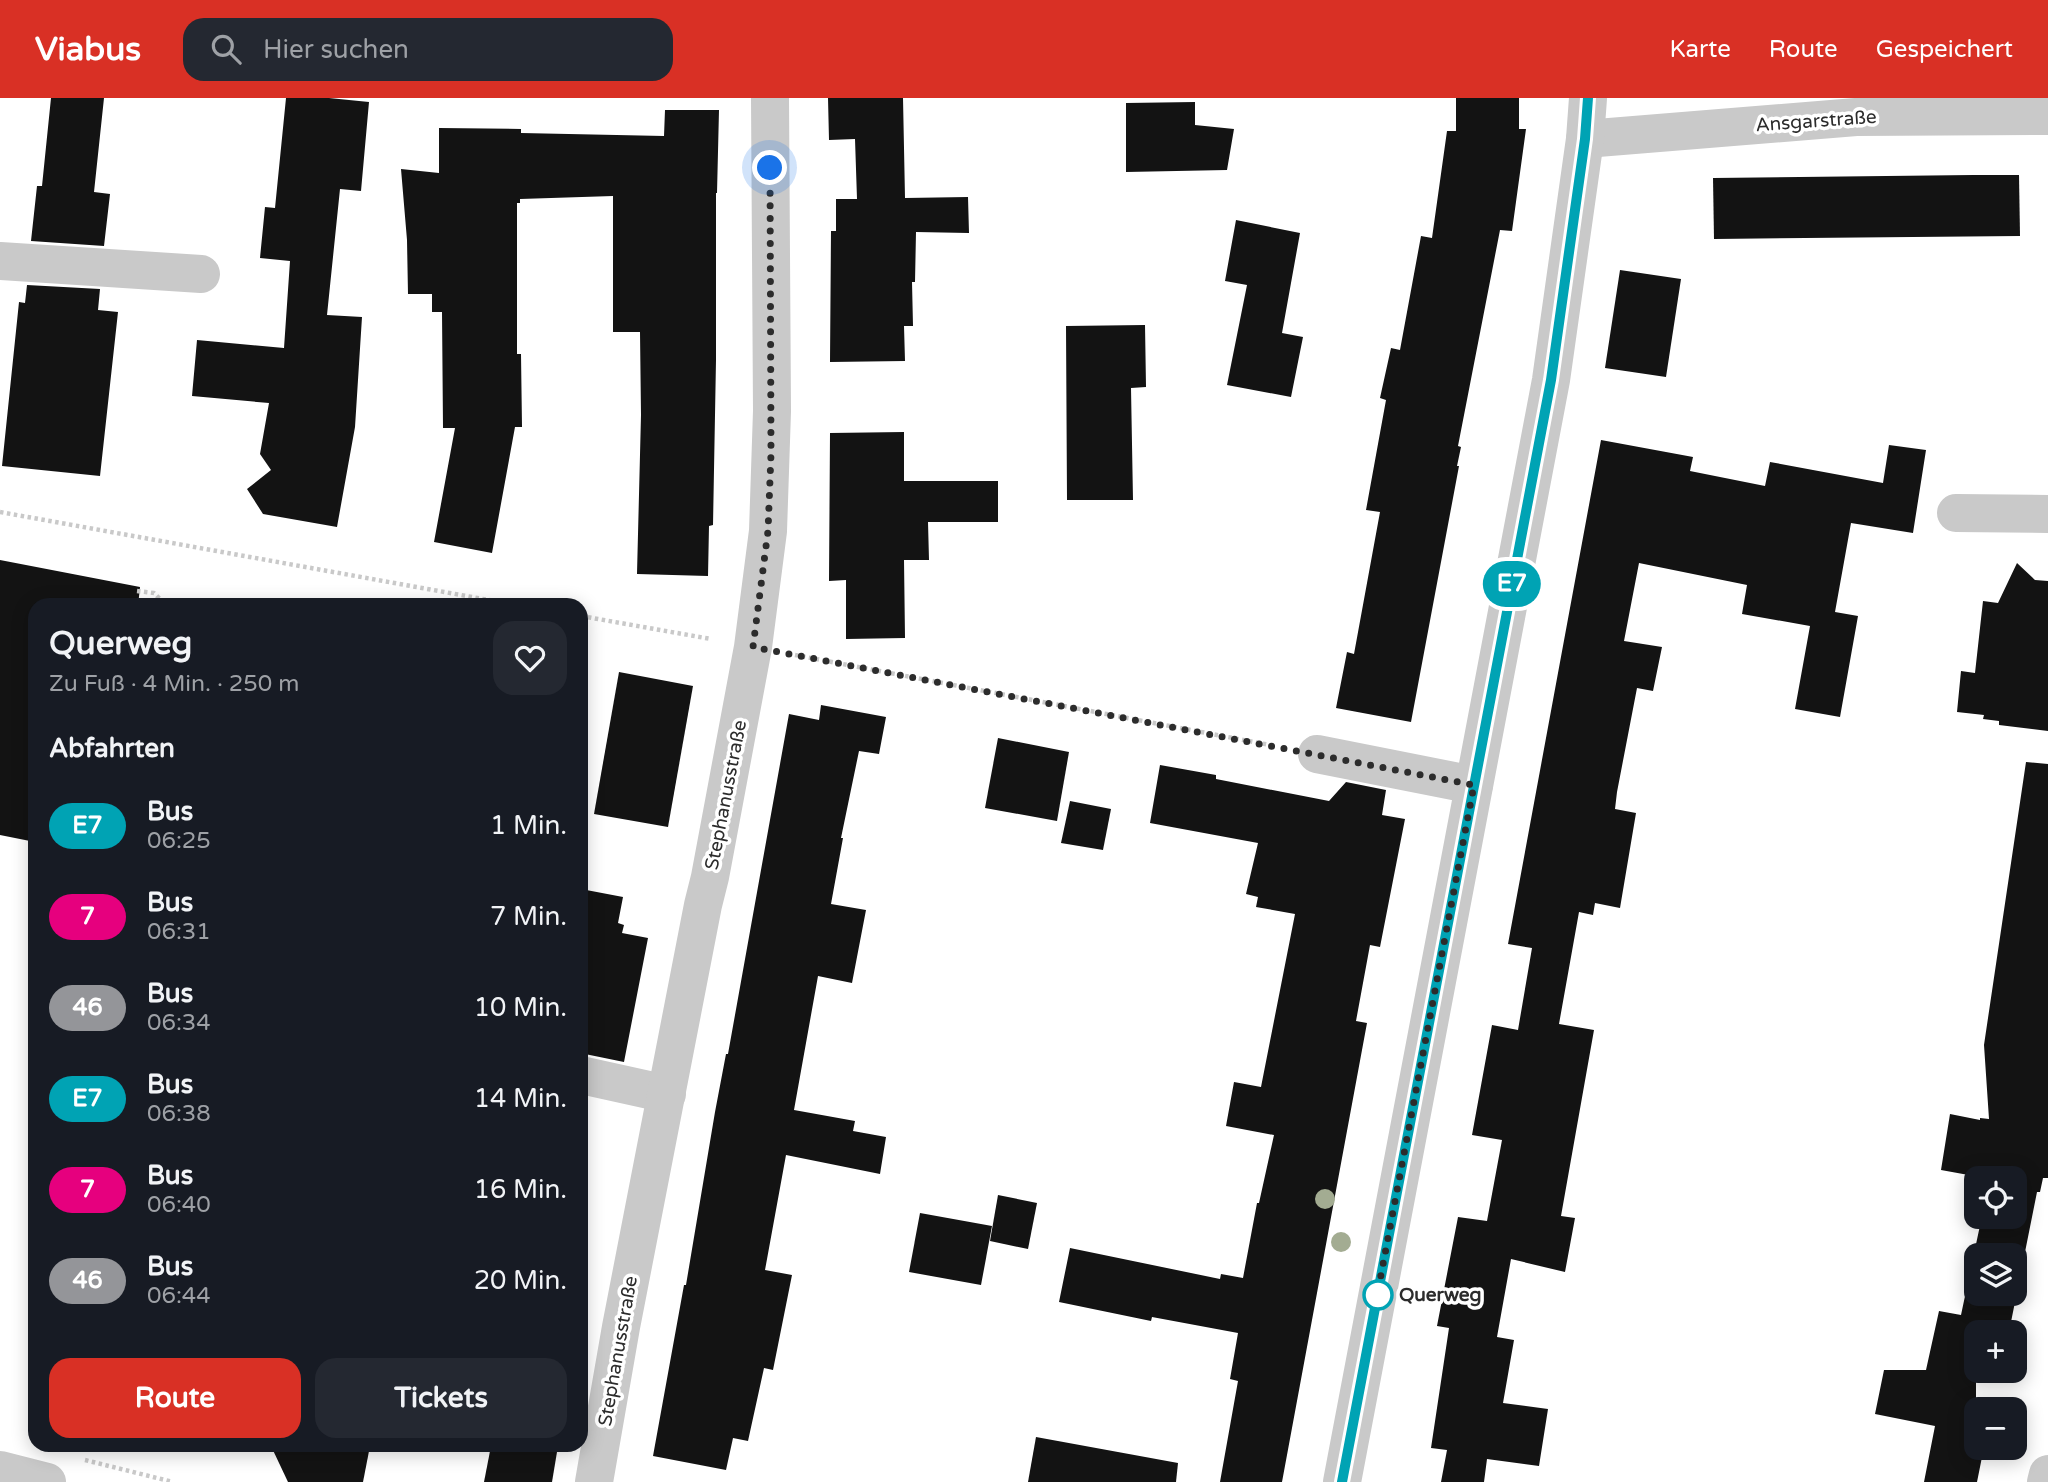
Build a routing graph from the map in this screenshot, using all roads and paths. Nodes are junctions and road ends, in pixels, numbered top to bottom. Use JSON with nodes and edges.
{"nodes":[{"id":1,"x":770,"y":98,"type":"edge"},
{"id":2,"x":1588,"y":98,"type":"edge"},
{"id":3,"x":1855,"y":108,"type":"edge"},
{"id":4,"x":2048,"y":116,"type":"edge"},
{"id":5,"x":1585,"y":139,"type":"junction"},
{"id":6,"x":0,"y":261,"type":"edge"},
{"id":7,"x":201,"y":274,"type":"dead end"},
{"id":8,"x":0,"y":512,"type":"edge"},
{"id":9,"x":1956,"y":513,"type":"dead end"},
{"id":10,"x":2048,"y":514,"type":"edge"},
{"id":11,"x":136,"y":591,"type":"dead end"},
{"id":12,"x":160,"y":598,"type":"edge"},
{"id":13,"x":478,"y":598,"type":"edge"},
{"id":14,"x":588,"y":617,"type":"edge"},
{"id":15,"x":753,"y":647,"type":"junction"},
{"id":16,"x":1317,"y":754,"type":"joint"},
{"id":17,"x":1474,"y":785,"type":"junction"},
{"id":18,"x":588,"y":1077,"type":"edge"},
{"id":19,"x":667,"y":1094,"type":"junction"},
{"id":20,"x":0,"y":1470,"type":"edge"},
{"id":21,"x":2048,"y":1474,"type":"edge"},
{"id":22,"x":47,"y":1482,"type":"edge"},
{"id":23,"x":594,"y":1482,"type":"edge"},
{"id":24,"x":1342,"y":1482,"type":"edge"},
{"id":25,"x":2046,"y":1482,"type":"edge"}],
"edges":[{"from":1,"to":15,"type":"street","name":"Stephanusstraße"},
{"from":2,"to":5,"type":"street"},
{"from":3,"to":4,"type":"street","name":"Ansgarstraße"},
{"from":3,"to":5,"type":"street","name":"Ansgarstraße"},
{"from":5,"to":17,"type":"street"},
{"from":6,"to":7,"type":"street"},
{"from":8,"to":13,"type":"path"},
{"from":9,"to":10,"type":"street"},
{"from":11,"to":12,"type":"path"},
{"from":14,"to":15,"type":"path"},
{"from":15,"to":16,"type":"path"},
{"from":15,"to":19,"type":"street","name":"Stephanusstraße"},
{"from":16,"to":17,"type":"street"},
{"from":17,"to":24,"type":"street"},
{"from":18,"to":19,"type":"street"},
{"from":19,"to":23,"type":"street","name":"Stephanusstraße"},
{"from":20,"to":22,"type":"street"},
{"from":21,"to":25,"type":"street"}]}
